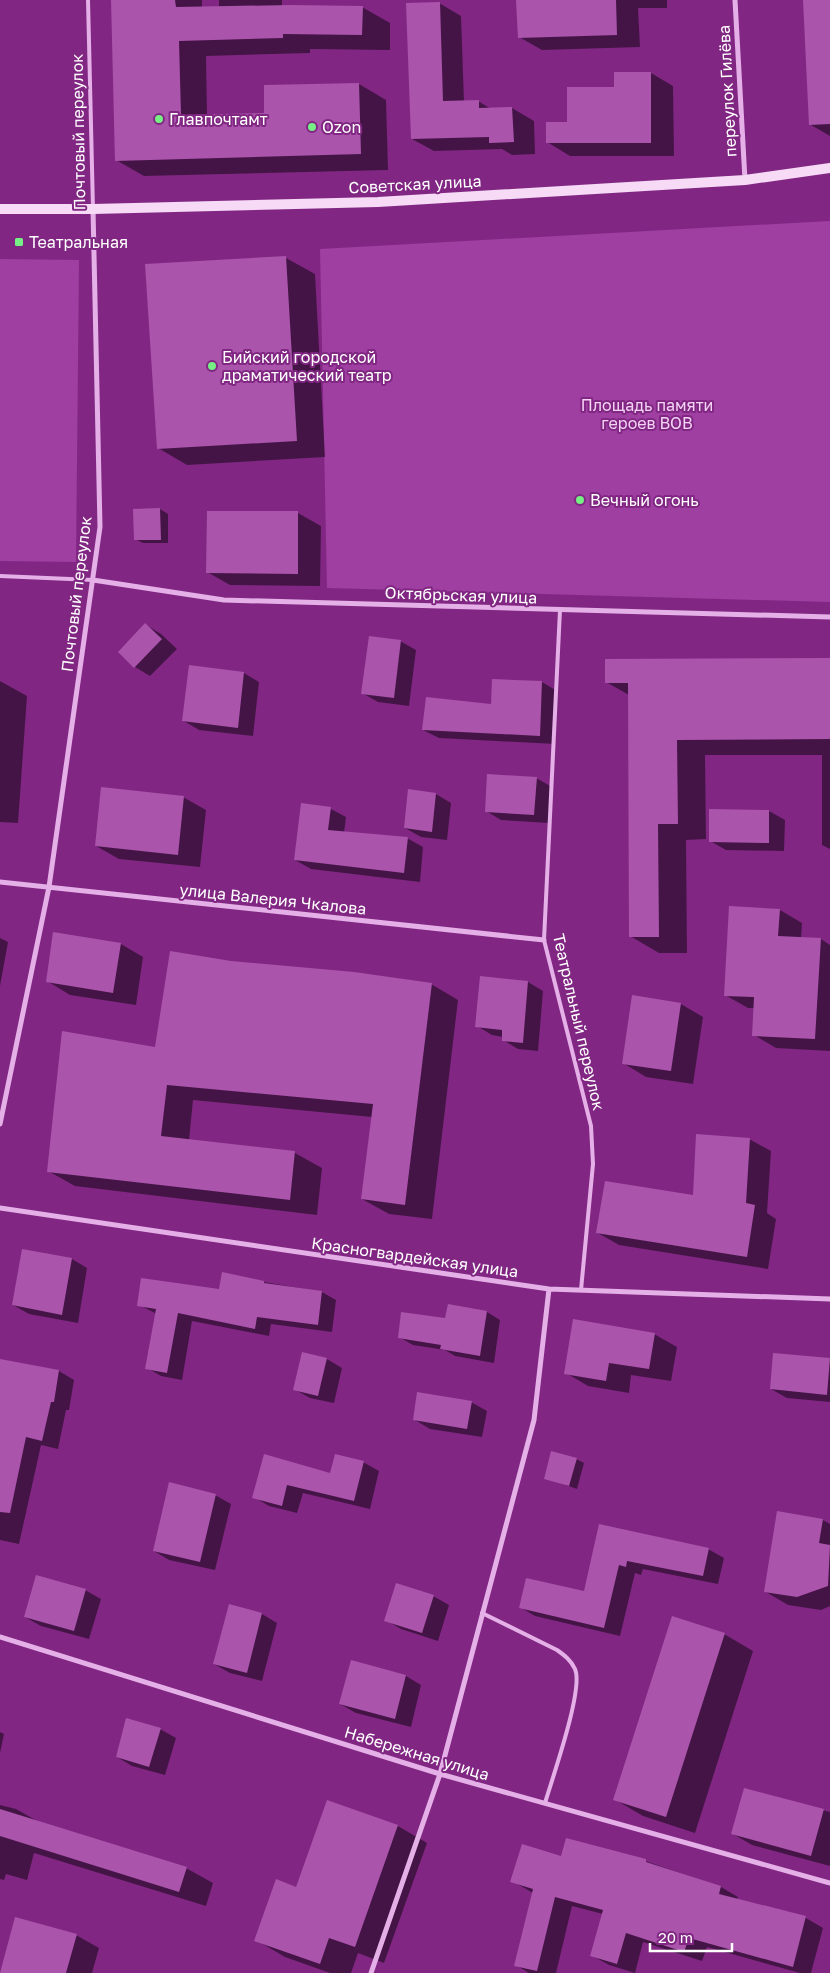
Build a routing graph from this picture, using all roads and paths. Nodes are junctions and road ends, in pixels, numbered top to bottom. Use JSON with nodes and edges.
{"nodes":[{"id":1,"x":88,"y":0,"type":"edge"},
{"id":2,"x":735,"y":0,"type":"edge"},
{"id":3,"x":830,"y":168,"type":"edge"},
{"id":4,"x":745,"y":180,"type":"junction"},
{"id":5,"x":0,"y":209,"type":"edge"},
{"id":6,"x":93,"y":209,"type":"junction"},
{"id":7,"x":0,"y":576,"type":"edge"},
{"id":8,"x":93,"y":580,"type":"junction"},
{"id":9,"x":560,"y":610,"type":"junction"},
{"id":10,"x":830,"y":617,"type":"edge"},
{"id":11,"x":0,"y":882,"type":"edge"},
{"id":12,"x":49,"y":887,"type":"junction"},
{"id":13,"x":544,"y":940,"type":"junction"},
{"id":14,"x":0,"y":1124,"type":"edge"},
{"id":15,"x":0,"y":1208,"type":"edge"},
{"id":16,"x":549,"y":1289,"type":"junction"},
{"id":17,"x":581,"y":1290,"type":"junction"},
{"id":18,"x":830,"y":1299,"type":"edge"},
{"id":19,"x":482,"y":1613,"type":"junction"},
{"id":20,"x":0,"y":1637,"type":"edge"},
{"id":21,"x":440,"y":1774,"type":"junction"},
{"id":22,"x":545,"y":1803,"type":"junction"},
{"id":23,"x":830,"y":1883,"type":"edge"},
{"id":24,"x":371,"y":1973,"type":"edge"}],
"edges":[{"from":1,"to":6,"type":"lane","name":"Почтовый переулок"},
{"from":2,"to":4,"type":"street","name":"переулок Гилёва"},
{"from":3,"to":4,"type":"street","name":"Советская улица"},
{"from":4,"to":6,"type":"street","name":"Советская улица"},
{"from":5,"to":6,"type":"street","name":"Советская улица"},
{"from":6,"to":8,"type":"street","name":"Почтовый переулок"},
{"from":7,"to":8,"type":"lane"},
{"from":8,"to":9,"type":"street","name":"Октябрьская улица"},
{"from":8,"to":12,"type":"street","name":"Почтовый переулок"},
{"from":9,"to":10,"type":"street","name":"Октябрьская улица"},
{"from":9,"to":13,"type":"lane","name":"Театральный переулок"},
{"from":11,"to":12,"type":"street","name":"улица Валерия Чкалова"},
{"from":12,"to":13,"type":"street","name":"улица Валерия Чкалова"},
{"from":12,"to":14,"type":"street","name":"Почтовый переулок"},
{"from":13,"to":17,"type":"lane","name":"Театральный переулок"},
{"from":15,"to":16,"type":"street","name":"Красногвардейская улица"},
{"from":16,"to":17,"type":"street","name":"Красногвардейская улица"},
{"from":16,"to":19,"type":"street"},
{"from":17,"to":18,"type":"street","name":"Красногвардейская улица"},
{"from":19,"to":21,"type":"street"},
{"from":19,"to":22,"type":"lane"},
{"from":20,"to":21,"type":"street","name":"Набережная улица"},
{"from":21,"to":22,"type":"street","name":"Набережная улица"},
{"from":21,"to":24,"type":"street"},
{"from":22,"to":23,"type":"street","name":"Набережная улица"}]}
